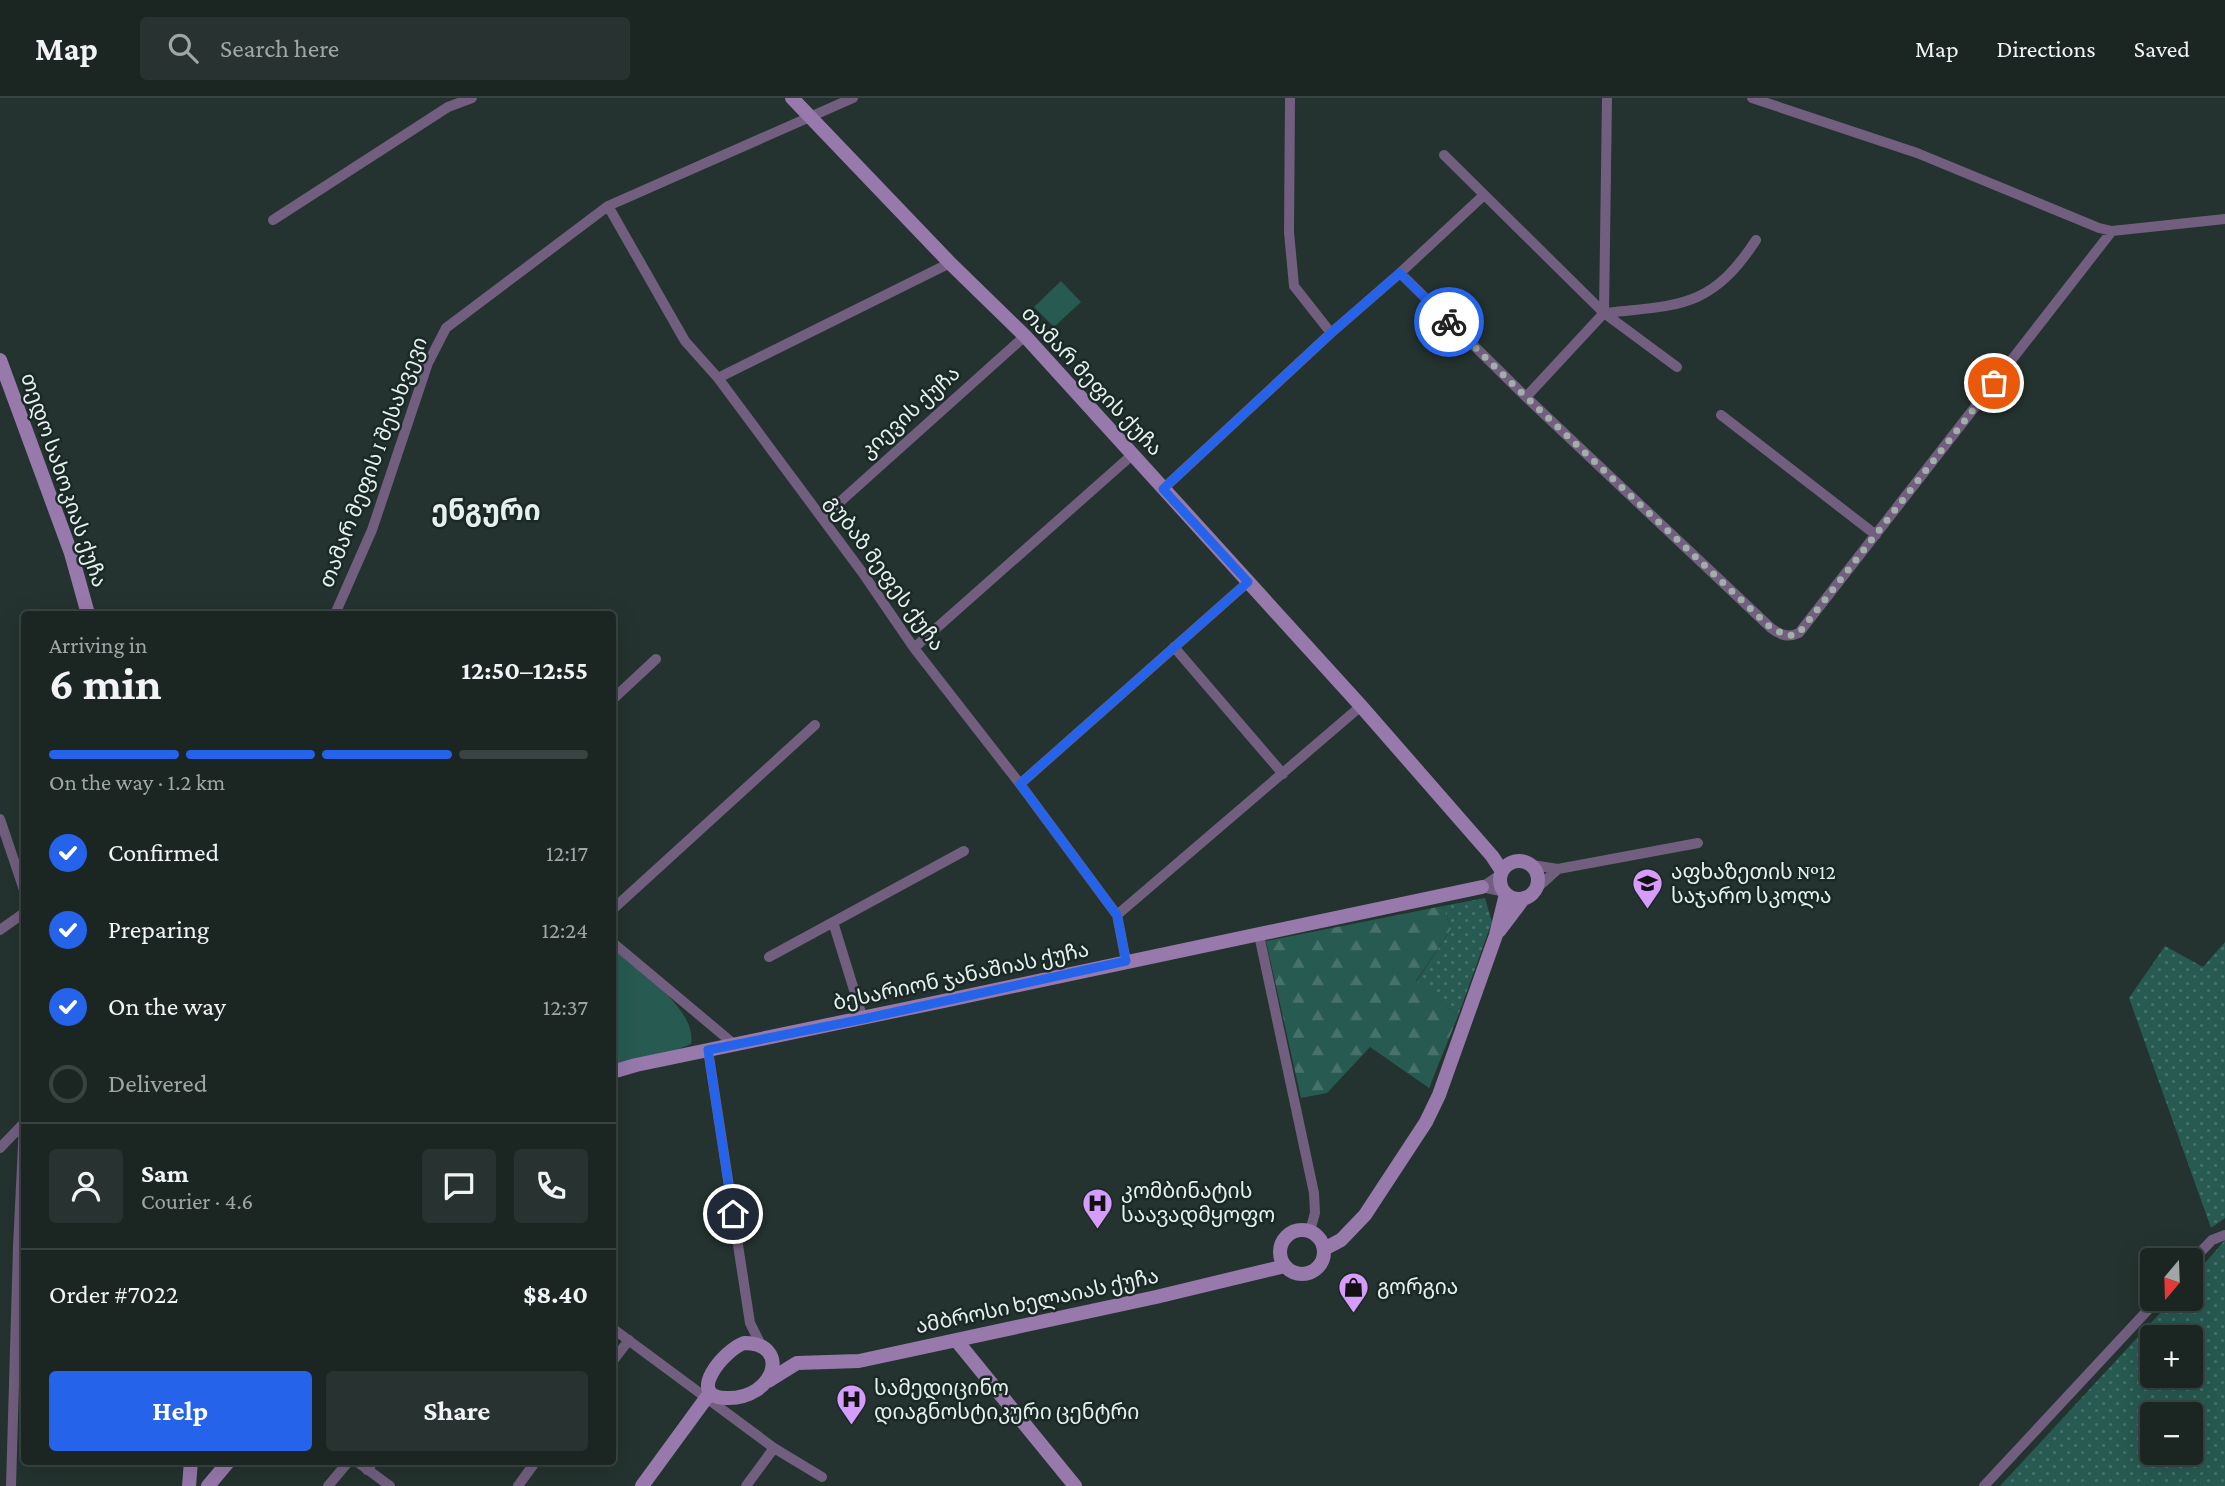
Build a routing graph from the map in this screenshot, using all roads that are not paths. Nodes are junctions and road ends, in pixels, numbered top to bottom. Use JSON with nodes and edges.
{"nodes":[{"id":1,"x":472,"y":98,"type":"edge"},
{"id":2,"x":792,"y":98,"type":"edge"},
{"id":3,"x":853,"y":98,"type":"edge"},
{"id":4,"x":1290,"y":98,"type":"edge"},
{"id":5,"x":1607,"y":98,"type":"edge"},
{"id":6,"x":1752,"y":98,"type":"edge"},
{"id":7,"x":810,"y":116,"type":"junction"},
{"id":8,"x":1444,"y":155,"type":"dead end"},
{"id":9,"x":1484,"y":195,"type":"junction"},
{"id":10,"x":608,"y":206,"type":"junction"},
{"id":11,"x":2225,"y":219,"type":"edge"},
{"id":12,"x":273,"y":220,"type":"dead end"},
{"id":13,"x":2112,"y":231,"type":"junction"},
{"id":14,"x":1756,"y":240,"type":"dead end"},
{"id":15,"x":950,"y":263,"type":"junction"},
{"id":16,"x":1400,"y":273,"type":"junction"},
{"id":17,"x":1604,"y":313,"type":"junction"},
{"id":18,"x":1331,"y":333,"type":"junction"},
{"id":19,"x":1024,"y":336,"type":"junction"},
{"id":20,"x":0,"y":360,"type":"edge"},
{"id":21,"x":1676,"y":367,"type":"dead end"},
{"id":22,"x":718,"y":378,"type":"junction"},
{"id":23,"x":1526,"y":397,"type":"junction"},
{"id":24,"x":1721,"y":415,"type":"dead end"},
{"id":25,"x":1132,"y":455,"type":"junction"},
{"id":26,"x":1163,"y":489,"type":"junction"},
{"id":27,"x":822,"y":518,"type":"junction"},
{"id":28,"x":1876,"y":535,"type":"junction"},
{"id":29,"x":1248,"y":582,"type":"junction"},
{"id":30,"x":87,"y":611,"type":"edge"},
{"id":31,"x":336,"y":611,"type":"edge"},
{"id":32,"x":1174,"y":647,"type":"junction"},
{"id":33,"x":914,"y":648,"type":"junction"},
{"id":34,"x":656,"y":659,"type":"dead end"},
{"id":35,"x":616,"y":696,"type":"edge"},
{"id":36,"x":1361,"y":706,"type":"junction"},
{"id":37,"x":815,"y":725,"type":"dead end"},
{"id":38,"x":1283,"y":774,"type":"junction"},
{"id":39,"x":1020,"y":784,"type":"junction"},
{"id":40,"x":0,"y":819,"type":"edge"},
{"id":41,"x":1698,"y":843,"type":"dead end"},
{"id":42,"x":964,"y":851,"type":"dead end"},
{"id":43,"x":1492,"y":856,"type":"junction"},
{"id":44,"x":1518,"y":860,"type":"junction"},
{"id":45,"x":1532,"y":865,"type":"junction"},
{"id":46,"x":1558,"y":869,"type":"junction"},
{"id":47,"x":1501,"y":873,"type":"junction"},
{"id":48,"x":21,"y":881,"type":"edge"},
{"id":49,"x":1482,"y":887,"type":"junction"},
{"id":50,"x":1537,"y":888,"type":"junction"},
{"id":51,"x":1505,"y":893,"type":"junction"},
{"id":52,"x":1524,"y":898,"type":"junction"},
{"id":53,"x":616,"y":907,"type":"edge"},
{"id":54,"x":21,"y":915,"type":"edge"},
{"id":55,"x":1117,"y":915,"type":"junction"},
{"id":56,"x":833,"y":922,"type":"junction"},
{"id":57,"x":0,"y":930,"type":"edge"},
{"id":58,"x":1259,"y":935,"type":"junction"},
{"id":59,"x":1496,"y":935,"type":"junction"},
{"id":60,"x":616,"y":945,"type":"edge"},
{"id":61,"x":769,"y":957,"type":"dead end"},
{"id":62,"x":1126,"y":961,"type":"junction"},
{"id":63,"x":863,"y":1019,"type":"junction"},
{"id":64,"x":735,"y":1045,"type":"junction"},
{"id":65,"x":708,"y":1050,"type":"junction"},
{"id":66,"x":616,"y":1071,"type":"edge"},
{"id":67,"x":21,"y":1127,"type":"edge"},
{"id":68,"x":0,"y":1148,"type":"edge"},
{"id":69,"x":1310,"y":1231,"type":"junction"},
{"id":70,"x":2225,"y":1235,"type":"edge"},
{"id":71,"x":21,"y":1248,"type":"edge"},
{"id":72,"x":1324,"y":1249,"type":"junction"},
{"id":73,"x":2203,"y":1249,"type":"edge"},
{"id":74,"x":1285,"y":1266,"type":"junction"},
{"id":75,"x":2148,"y":1311,"type":"edge"},
{"id":76,"x":750,"y":1323,"type":"junction"},
{"id":77,"x":616,"y":1331,"type":"edge"},
{"id":78,"x":629,"y":1340,"type":"junction"},
{"id":79,"x":956,"y":1340,"type":"junction"},
{"id":80,"x":762,"y":1345,"type":"junction"},
{"id":81,"x":737,"y":1346,"type":"junction"},
{"id":82,"x":616,"y":1357,"type":"edge"},
{"id":83,"x":797,"y":1363,"type":"junction"},
{"id":84,"x":709,"y":1377,"type":"junction"},
{"id":85,"x":768,"y":1381,"type":"junction"},
{"id":86,"x":706,"y":1397,"type":"junction"},
{"id":87,"x":726,"y":1398,"type":"junction"},
{"id":88,"x":774,"y":1448,"type":"junction"},
{"id":89,"x":191,"y":1465,"type":"edge"},
{"id":90,"x":226,"y":1465,"type":"edge"},
{"id":91,"x":346,"y":1465,"type":"edge"},
{"id":92,"x":533,"y":1465,"type":"edge"},
{"id":93,"x":371,"y":1466,"type":"edge"},
{"id":94,"x":822,"y":1477,"type":"dead end"},
{"id":95,"x":11,"y":1486,"type":"edge"},
{"id":96,"x":189,"y":1486,"type":"edge"},
{"id":97,"x":208,"y":1486,"type":"edge"},
{"id":98,"x":328,"y":1486,"type":"edge"},
{"id":99,"x":390,"y":1486,"type":"edge"},
{"id":100,"x":518,"y":1486,"type":"edge"},
{"id":101,"x":642,"y":1486,"type":"edge"},
{"id":102,"x":746,"y":1486,"type":"edge"},
{"id":103,"x":1075,"y":1486,"type":"edge"},
{"id":104,"x":1984,"y":1486,"type":"edge"}],
"edges":[{"from":1,"to":12,"type":"street"},
{"from":2,"to":7,"type":"street","name":"თამარ მეფის ქუჩა"},
{"from":3,"to":7,"type":"street","name":"თამარ მეფის I შესახვევი"},
{"from":4,"to":18,"type":"street"},
{"from":5,"to":17,"type":"street"},
{"from":6,"to":13,"type":"street"},
{"from":7,"to":10,"type":"street","name":"თამარ მეფის I შესახვევი"},
{"from":7,"to":15,"type":"street","name":"თამარ მეფის ქუჩა"},
{"from":8,"to":9,"type":"street"},
{"from":9,"to":16,"type":"street"},
{"from":9,"to":17,"type":"street"},
{"from":10,"to":22,"type":"street","name":"გუბაზ მეფეს ქუჩა"},
{"from":10,"to":31,"type":"street","name":"თამარ მეფის I შესახვევი"},
{"from":11,"to":13,"type":"street"},
{"from":13,"to":28,"type":"street"},
{"from":14,"to":17,"type":"street"},
{"from":15,"to":19,"type":"street","name":"თამარ მეფის ქუჩა"},
{"from":15,"to":22,"type":"street"},
{"from":16,"to":18,"type":"street"},
{"from":16,"to":23,"type":"street"},
{"from":17,"to":21,"type":"street"},
{"from":17,"to":23,"type":"street"},
{"from":18,"to":26,"type":"street"},
{"from":19,"to":25,"type":"street","name":"თამარ მეფის ქუჩა"},
{"from":19,"to":27,"type":"street","name":"კიევის ქუჩა"},
{"from":20,"to":30,"type":"street","name":"თედო სახოკიას ქუჩა"},
{"from":22,"to":27,"type":"street","name":"გუბაზ მეფეს ქუჩა"},
{"from":23,"to":28,"type":"street"},
{"from":24,"to":28,"type":"street"},
{"from":25,"to":26,"type":"street","name":"თამარ მეფის ქუჩა"},
{"from":25,"to":33,"type":"street"},
{"from":26,"to":29,"type":"street","name":"თამარ მეფის ქუჩა"},
{"from":27,"to":33,"type":"street","name":"გუბაზ მეფეს ქუჩა"},
{"from":29,"to":32,"type":"street"},
{"from":29,"to":36,"type":"street","name":"თამარ მეფის ქუჩა"},
{"from":32,"to":38,"type":"street"},
{"from":32,"to":39,"type":"street"},
{"from":33,"to":39,"type":"street","name":"გუბაზ მეფეს ქუჩა"},
{"from":34,"to":35,"type":"street"},
{"from":36,"to":38,"type":"street"},
{"from":36,"to":43,"type":"street","name":"თამარ მეფის ქუჩა"},
{"from":37,"to":53,"type":"street"},
{"from":38,"to":55,"type":"street"},
{"from":39,"to":55,"type":"street","name":"გუბაზ მეფეს ქუჩა"},
{"from":40,"to":48,"type":"street"},
{"from":41,"to":46,"type":"street"},
{"from":42,"to":56,"type":"street"},
{"from":43,"to":44,"type":"street"},
{"from":43,"to":47,"type":"street","name":"თამარ მეფის ქუჩა"},
{"from":44,"to":45,"type":"street"},
{"from":44,"to":47,"type":"street"},
{"from":45,"to":46,"type":"street"},
{"from":45,"to":50,"type":"street"},
{"from":46,"to":50,"type":"street"},
{"from":47,"to":49,"type":"street"},
{"from":47,"to":51,"type":"street"},
{"from":49,"to":51,"type":"street"},
{"from":49,"to":58,"type":"street","name":"ბესარიონ ჯანაშიას ქუჩა"},
{"from":50,"to":52,"type":"street"},
{"from":51,"to":52,"type":"street"},
{"from":51,"to":59,"type":"street"},
{"from":52,"to":59,"type":"street"},
{"from":54,"to":57,"type":"street"},
{"from":55,"to":62,"type":"street","name":"გუბაზ მეფეს ქუჩა"},
{"from":56,"to":61,"type":"street"},
{"from":56,"to":63,"type":"street"},
{"from":58,"to":62,"type":"street","name":"ბესარიონ ჯანაშიას ქუჩა"},
{"from":58,"to":69,"type":"street"},
{"from":59,"to":72,"type":"street"},
{"from":60,"to":64,"type":"street"},
{"from":62,"to":63,"type":"street","name":"ბესარიონ ჯანაშიას ქუჩა"},
{"from":63,"to":64,"type":"street","name":"ბესარიონ ჯანაშიას ქუჩა"},
{"from":64,"to":65,"type":"street","name":"ბესარიონ ჯანაშიას ქუჩა"},
{"from":65,"to":66,"type":"street","name":"ბესარიონ ჯანაშიას ქუჩა"},
{"from":65,"to":76,"type":"street"},
{"from":67,"to":68,"type":"street"},
{"from":69,"to":72,"type":"street"},
{"from":69,"to":74,"type":"street"},
{"from":70,"to":73,"type":"street"},
{"from":71,"to":95,"type":"street"},
{"from":72,"to":74,"type":"street"},
{"from":74,"to":79,"type":"street","name":"ამბროსი ხელაიას ქუჩა"},
{"from":75,"to":104,"type":"street"},
{"from":76,"to":80,"type":"street"},
{"from":76,"to":81,"type":"street"},
{"from":77,"to":78,"type":"street"},
{"from":78,"to":82,"type":"street"},
{"from":78,"to":86,"type":"street"},
{"from":79,"to":83,"type":"street","name":"ამბროსი ხელაიას ქუჩა"},
{"from":79,"to":103,"type":"street"},
{"from":80,"to":81,"type":"street"},
{"from":80,"to":83,"type":"street"},
{"from":80,"to":85,"type":"street"},
{"from":81,"to":84,"type":"street"},
{"from":83,"to":85,"type":"street"},
{"from":84,"to":86,"type":"street"},
{"from":84,"to":87,"type":"street"},
{"from":85,"to":87,"type":"street"},
{"from":86,"to":87,"type":"street"},
{"from":86,"to":88,"type":"street"},
{"from":86,"to":101,"type":"street"},
{"from":88,"to":94,"type":"street"},
{"from":88,"to":102,"type":"street"},
{"from":89,"to":96,"type":"street"},
{"from":90,"to":97,"type":"street"},
{"from":91,"to":98,"type":"street"},
{"from":92,"to":100,"type":"street"},
{"from":93,"to":99,"type":"street"}]}
